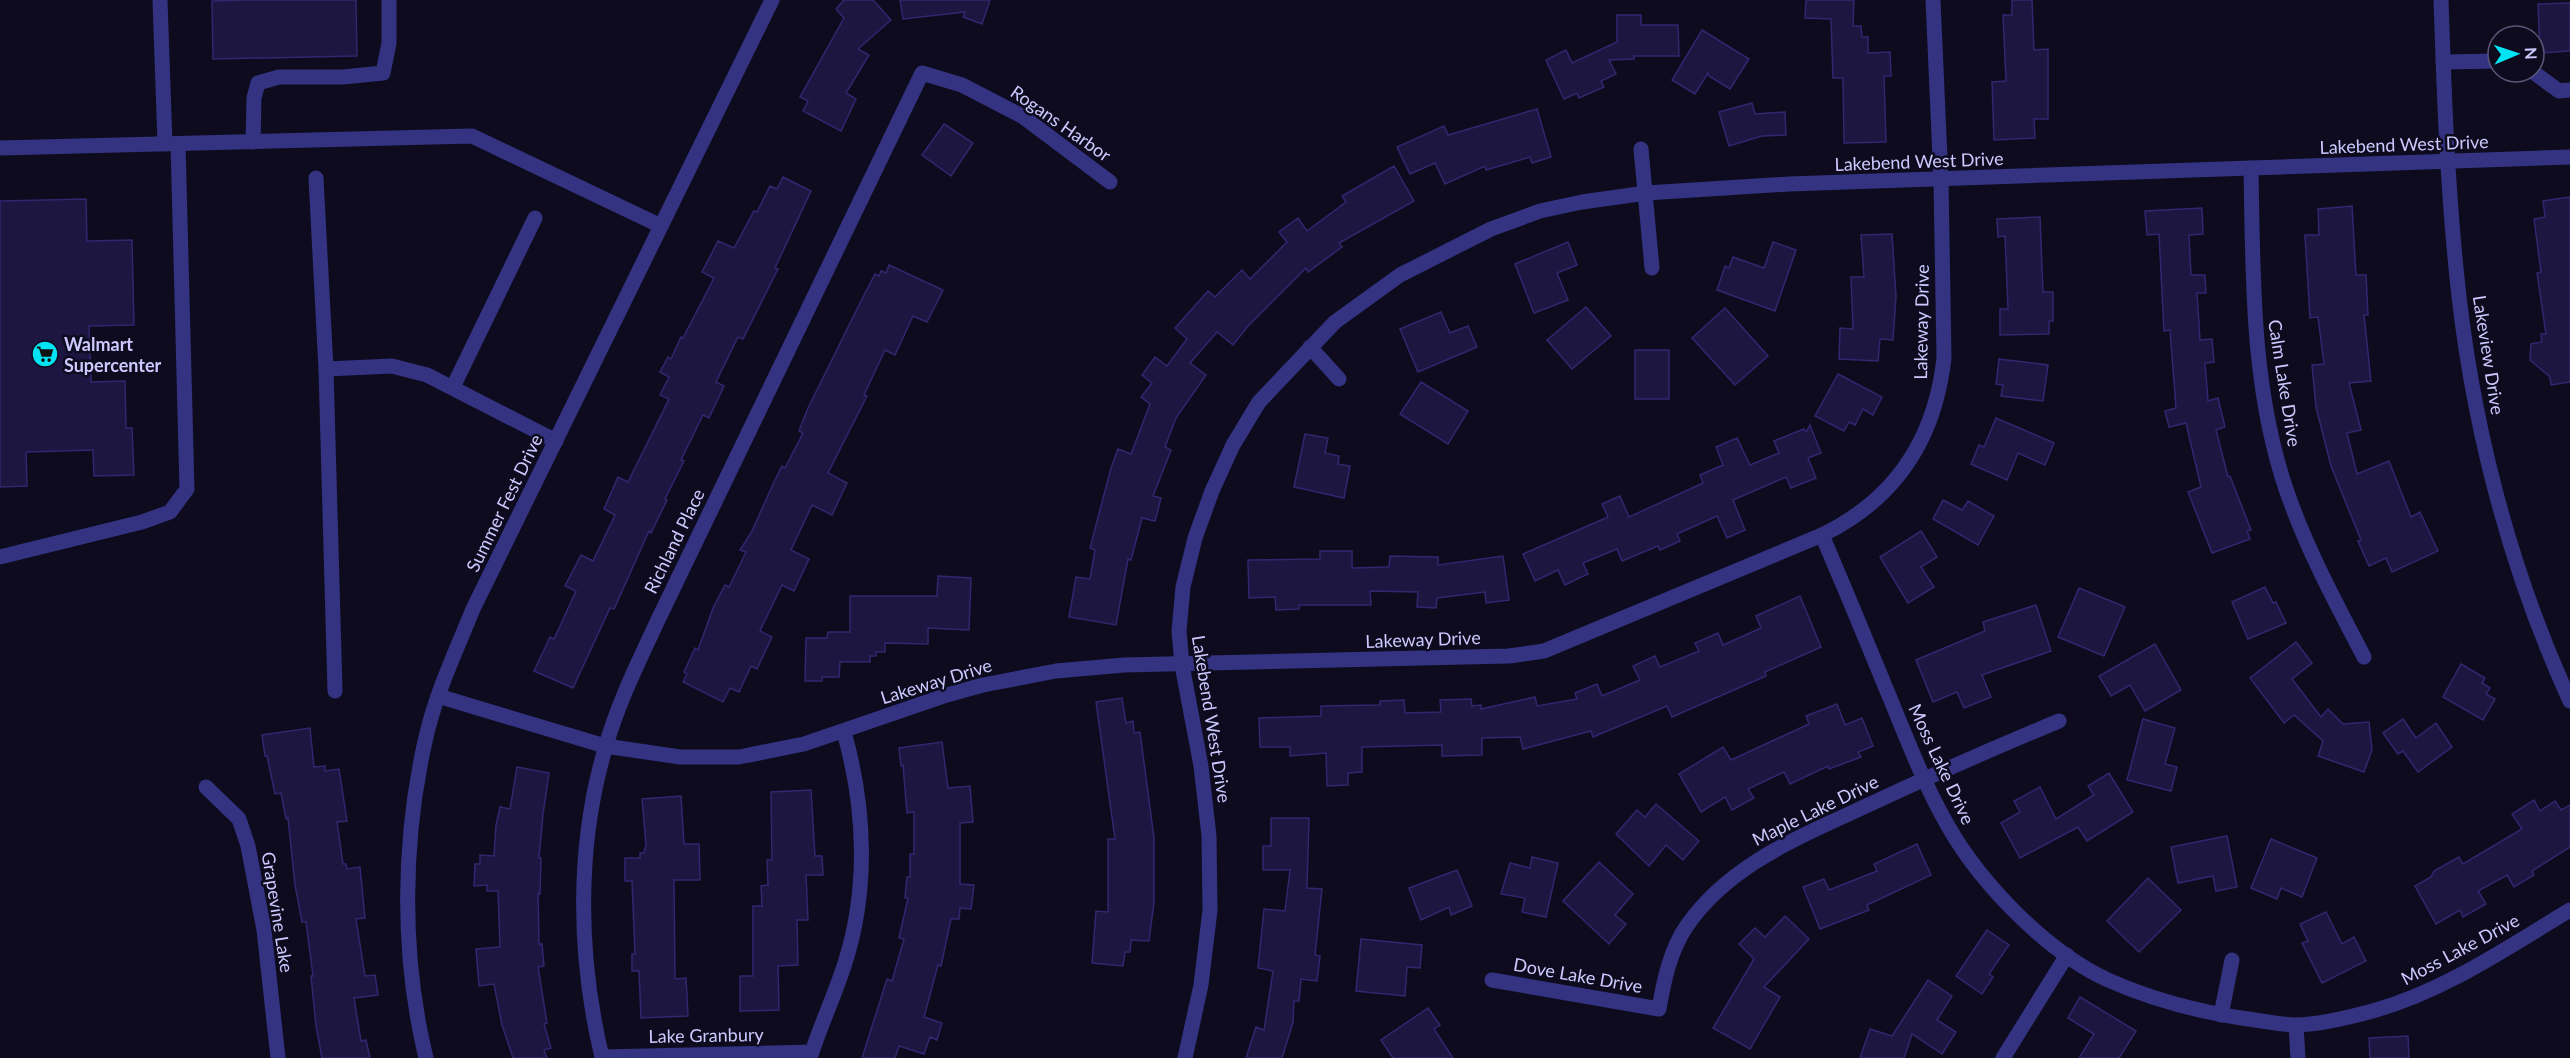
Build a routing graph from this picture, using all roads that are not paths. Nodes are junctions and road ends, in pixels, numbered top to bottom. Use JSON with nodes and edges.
{"nodes":[{"id":1,"x":160,"y":0,"type":"edge"},
{"id":2,"x":389,"y":0,"type":"edge"},
{"id":3,"x":772,"y":0,"type":"edge"},
{"id":4,"x":1933,"y":0,"type":"edge"},
{"id":5,"x":2441,"y":0,"type":"edge"},
{"id":6,"x":2486,"y":61,"type":"edge"},
{"id":7,"x":2443,"y":63,"type":"junction"},
{"id":8,"x":921,"y":73,"type":"joint"},
{"id":9,"x":2546,"y":82,"type":"edge"},
{"id":10,"x":2570,"y":90,"type":"edge"},
{"id":11,"x":253,"y":142,"type":"junction"},
{"id":12,"x":172,"y":144,"type":"junction"},
{"id":13,"x":0,"y":148,"type":"edge"},
{"id":14,"x":1641,"y":149,"type":"dead end"},
{"id":15,"x":2570,"y":158,"type":"edge"},
{"id":16,"x":2447,"y":162,"type":"junction"},
{"id":17,"x":2251,"y":168,"type":"junction"},
{"id":18,"x":316,"y":178,"type":"dead end"},
{"id":19,"x":1941,"y":181,"type":"junction"},
{"id":20,"x":1110,"y":182,"type":"dead end"},
{"id":21,"x":1647,"y":193,"type":"junction"},
{"id":22,"x":535,"y":218,"type":"dead end"},
{"id":23,"x":662,"y":226,"type":"junction"},
{"id":24,"x":1652,"y":268,"type":"dead end"},
{"id":25,"x":1310,"y":347,"type":"junction"},
{"id":26,"x":326,"y":369,"type":"junction"},
{"id":27,"x":1339,"y":379,"type":"dead end"},
{"id":28,"x":453,"y":387,"type":"junction"},
{"id":29,"x":556,"y":441,"type":"junction"},
{"id":30,"x":1822,"y":535,"type":"junction"},
{"id":31,"x":0,"y":557,"type":"edge"},
{"id":32,"x":2364,"y":657,"type":"dead end"},
{"id":33,"x":1182,"y":665,"type":"junction"},
{"id":34,"x":335,"y":691,"type":"dead end"},
{"id":35,"x":438,"y":696,"type":"junction"},
{"id":36,"x":2570,"y":701,"type":"edge"},
{"id":37,"x":2059,"y":721,"type":"dead end"},
{"id":38,"x":844,"y":732,"type":"junction"},
{"id":39,"x":605,"y":746,"type":"junction"},
{"id":40,"x":1923,"y":779,"type":"junction"},
{"id":41,"x":206,"y":787,"type":"dead end"},
{"id":42,"x":2570,"y":910,"type":"edge"},
{"id":43,"x":2067,"y":955,"type":"junction"},
{"id":44,"x":2232,"y":960,"type":"dead end"},
{"id":45,"x":1492,"y":980,"type":"dead end"},
{"id":46,"x":1659,"y":1009,"type":"joint"},
{"id":47,"x":2221,"y":1015,"type":"junction"},
{"id":48,"x":2296,"y":1025,"type":"junction"},
{"id":49,"x":811,"y":1055,"type":"edge"},
{"id":50,"x":602,"y":1057,"type":"edge"},
{"id":51,"x":278,"y":1058,"type":"edge"},
{"id":52,"x":426,"y":1058,"type":"edge"},
{"id":53,"x":1185,"y":1058,"type":"edge"},
{"id":54,"x":2003,"y":1058,"type":"edge"},
{"id":55,"x":2298,"y":1058,"type":"edge"}],
"edges":[{"from":1,"to":12,"type":"street"},
{"from":2,"to":11,"type":"street"},
{"from":3,"to":23,"type":"street","name":"Summer Fest Drive"},
{"from":4,"to":19,"type":"street","name":"Lakeway Drive"},
{"from":5,"to":7,"type":"street","name":"Lakeview Drive"},
{"from":6,"to":7,"type":"street"},
{"from":7,"to":16,"type":"street","name":"Lakeview Drive"},
{"from":8,"to":20,"type":"street","name":"Rogans Harbor"},
{"from":8,"to":39,"type":"street","name":"Richland Place"},
{"from":9,"to":10,"type":"street"},
{"from":11,"to":12,"type":"street"},
{"from":11,"to":23,"type":"street"},
{"from":12,"to":13,"type":"street"},
{"from":12,"to":31,"type":"street"},
{"from":14,"to":21,"type":"street"},
{"from":15,"to":16,"type":"street","name":"Lakebend West Drive"},
{"from":16,"to":17,"type":"street","name":"Lakebend West Drive"},
{"from":16,"to":36,"type":"street","name":"Lakeview Drive"},
{"from":17,"to":19,"type":"street","name":"Lakebend West Drive"},
{"from":17,"to":32,"type":"street","name":"Calm Lake Drive"},
{"from":18,"to":26,"type":"street"},
{"from":19,"to":21,"type":"street","name":"Lakebend West Drive"},
{"from":19,"to":30,"type":"street","name":"Lakeway Drive"},
{"from":21,"to":24,"type":"street"},
{"from":21,"to":25,"type":"street","name":"Lakebend West Drive"},
{"from":22,"to":28,"type":"street"},
{"from":23,"to":29,"type":"street","name":"Summer Fest Drive"},
{"from":25,"to":27,"type":"street"},
{"from":25,"to":33,"type":"street","name":"Lakebend West Drive"},
{"from":26,"to":28,"type":"street"},
{"from":26,"to":34,"type":"street"},
{"from":28,"to":29,"type":"street"},
{"from":29,"to":35,"type":"street","name":"Summer Fest Drive"},
{"from":30,"to":33,"type":"street","name":"Lakeway Drive"},
{"from":30,"to":40,"type":"street","name":"Moss Lake Drive"},
{"from":33,"to":38,"type":"street","name":"Lakeway Drive"},
{"from":33,"to":53,"type":"street","name":"Lakebend West Drive"},
{"from":35,"to":39,"type":"street","name":"Lakeway Drive"},
{"from":35,"to":52,"type":"street","name":"Summer Fest Drive"},
{"from":37,"to":40,"type":"street","name":"Maple Lake Drive"},
{"from":38,"to":39,"type":"street","name":"Lakeway Drive"},
{"from":38,"to":49,"type":"street"},
{"from":39,"to":50,"type":"street","name":"Richland Place"},
{"from":40,"to":43,"type":"street","name":"Moss Lake Drive"},
{"from":40,"to":46,"type":"street","name":"Maple Lake Drive"},
{"from":41,"to":51,"type":"street","name":"Grapevine Lake"},
{"from":42,"to":48,"type":"street","name":"Moss Lake Drive"},
{"from":43,"to":47,"type":"street","name":"Moss Lake Drive"},
{"from":43,"to":54,"type":"street"},
{"from":44,"to":47,"type":"street"},
{"from":45,"to":46,"type":"street","name":"Dove Lake Drive"},
{"from":47,"to":48,"type":"street","name":"Moss Lake Drive"},
{"from":48,"to":55,"type":"street"},
{"from":49,"to":50,"type":"street","name":"Lake Granbury"}]}
